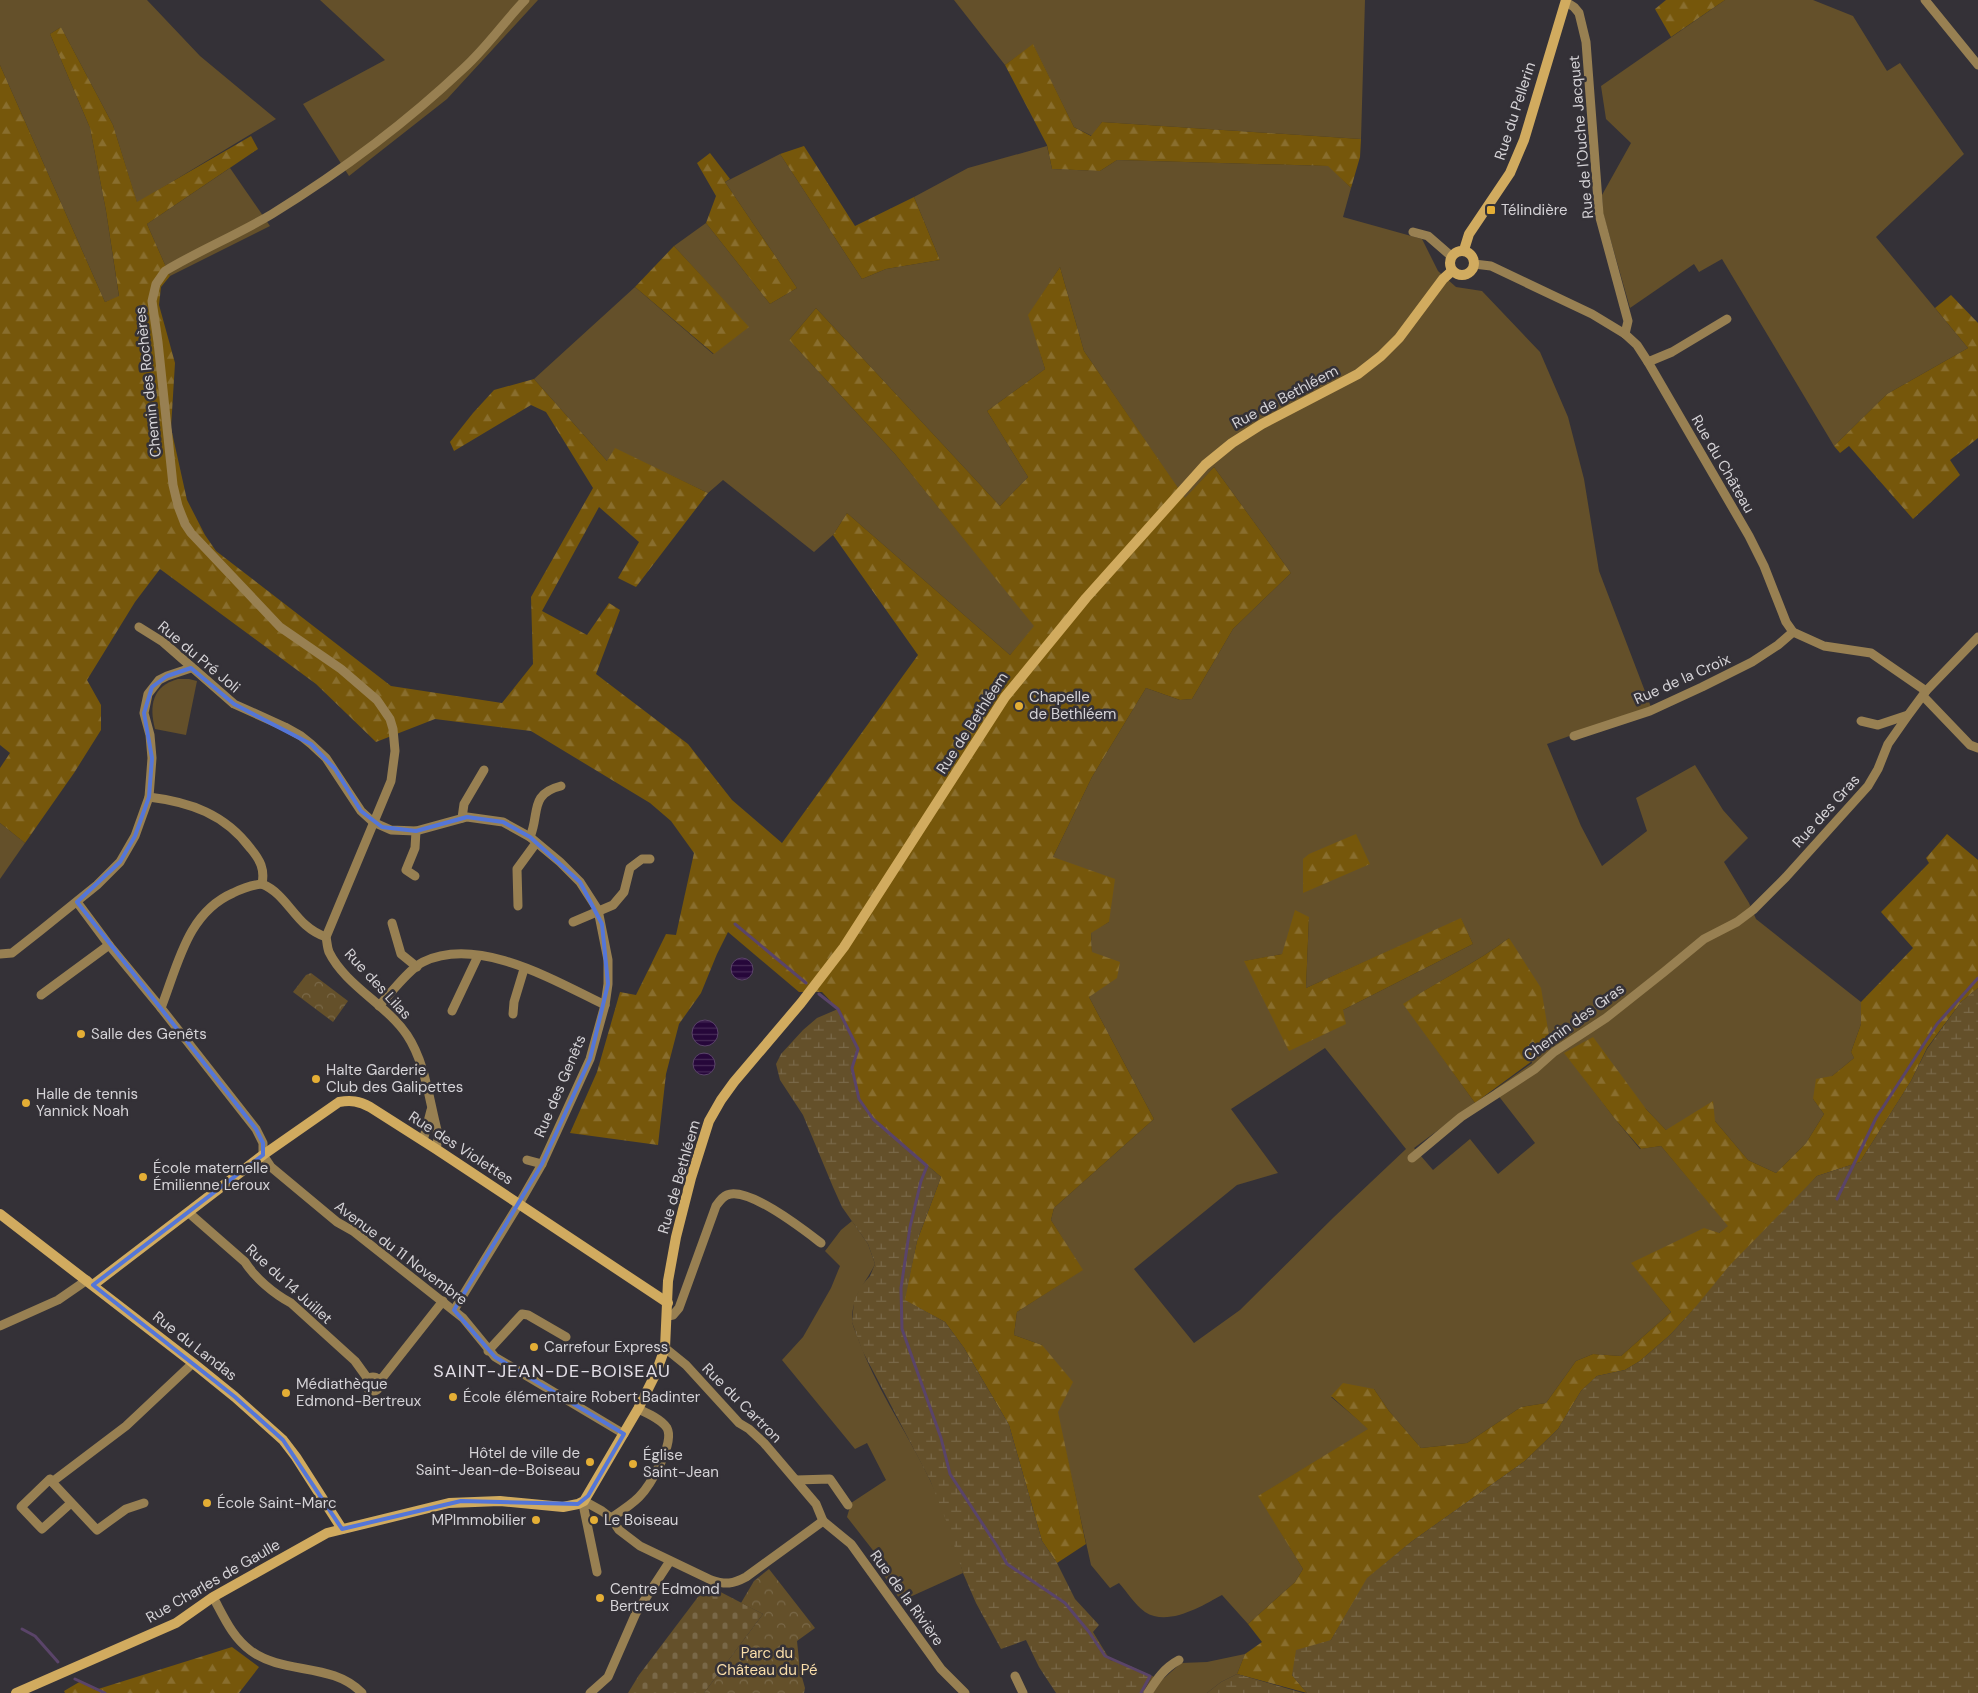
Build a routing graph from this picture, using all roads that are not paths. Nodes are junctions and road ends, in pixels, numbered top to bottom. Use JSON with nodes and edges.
{"nodes":[{"id":1,"x":525,"y":0,"type":"edge"},
{"id":2,"x":1925,"y":0,"type":"edge"},
{"id":3,"x":1566,"y":1,"type":"edge"},
{"id":4,"x":1978,"y":65,"type":"edge"},
{"id":5,"x":1413,"y":232,"type":"dead end"},
{"id":6,"x":1464,"y":250,"type":"junction"},
{"id":7,"x":1452,"y":256,"type":"junction"},
{"id":8,"x":1474,"y":264,"type":"junction"},
{"id":9,"x":1452,"y":271,"type":"junction"},
{"id":10,"x":1727,"y":319,"type":"dead end"},
{"id":11,"x":1625,"y":334,"type":"junction"},
{"id":12,"x":1648,"y":362,"type":"junction"},
{"id":13,"x":139,"y":626,"type":"dead end"},
{"id":14,"x":1793,"y":632,"type":"junction"},
{"id":15,"x":1978,"y":637,"type":"edge"},
{"id":16,"x":191,"y":668,"type":"junction"},
{"id":17,"x":1925,"y":693,"type":"junction"},
{"id":18,"x":1909,"y":714,"type":"junction"},
{"id":19,"x":1861,"y":721,"type":"dead end"},
{"id":20,"x":1574,"y":736,"type":"dead end"},
{"id":21,"x":1978,"y":748,"type":"edge"},
{"id":22,"x":484,"y":770,"type":"dead end"},
{"id":23,"x":561,"y":786,"type":"dead end"},
{"id":24,"x":149,"y":797,"type":"junction"},
{"id":25,"x":462,"y":818,"type":"junction"},
{"id":26,"x":373,"y":822,"type":"junction"},
{"id":27,"x":416,"y":831,"type":"junction"},
{"id":28,"x":533,"y":840,"type":"junction"},
{"id":29,"x":650,"y":859,"type":"dead end"},
{"id":30,"x":415,"y":876,"type":"dead end"},
{"id":31,"x":262,"y":884,"type":"junction"},
{"id":32,"x":77,"y":902,"type":"junction"},
{"id":33,"x":518,"y":906,"type":"dead end"},
{"id":34,"x":598,"y":910,"type":"junction"},
{"id":35,"x":1753,"y":910,"type":"joint"},
{"id":36,"x":573,"y":922,"type":"dead end"},
{"id":37,"x":392,"y":923,"type":"dead end"},
{"id":38,"x":326,"y":937,"type":"junction"},
{"id":39,"x":109,"y":945,"type":"junction"},
{"id":40,"x":0,"y":954,"type":"edge"},
{"id":41,"x":478,"y":956,"type":"junction"},
{"id":42,"x":417,"y":967,"type":"junction"},
{"id":43,"x":524,"y":969,"type":"junction"},
{"id":44,"x":41,"y":995,"type":"dead end"},
{"id":45,"x":605,"y":1005,"type":"junction"},
{"id":46,"x":379,"y":1006,"type":"junction"},
{"id":47,"x":161,"y":1008,"type":"junction"},
{"id":48,"x":452,"y":1011,"type":"dead end"},
{"id":49,"x":513,"y":1014,"type":"dead end"},
{"id":50,"x":432,"y":1110,"type":"junction"},
{"id":51,"x":423,"y":1141,"type":"junction"},
{"id":52,"x":436,"y":1149,"type":"junction"},
{"id":53,"x":263,"y":1155,"type":"junction"},
{"id":54,"x":1412,"y":1158,"type":"dead end"},
{"id":55,"x":527,"y":1160,"type":"dead end"},
{"id":56,"x":542,"y":1164,"type":"junction"},
{"id":57,"x":519,"y":1204,"type":"junction"},
{"id":58,"x":189,"y":1213,"type":"junction"},
{"id":59,"x":0,"y":1214,"type":"edge"},
{"id":60,"x":821,"y":1243,"type":"dead end"},
{"id":61,"x":90,"y":1283,"type":"junction"},
{"id":62,"x":443,"y":1302,"type":"junction"},
{"id":63,"x":668,"y":1303,"type":"junction"},
{"id":64,"x":454,"y":1310,"type":"junction"},
{"id":65,"x":668,"y":1316,"type":"junction"},
{"id":66,"x":0,"y":1326,"type":"edge"},
{"id":67,"x":566,"y":1337,"type":"dead end"},
{"id":68,"x":665,"y":1348,"type":"junction"},
{"id":69,"x":488,"y":1351,"type":"junction"},
{"id":70,"x":193,"y":1363,"type":"junction"},
{"id":71,"x":368,"y":1379,"type":"junction"},
{"id":72,"x":378,"y":1380,"type":"junction"},
{"id":73,"x":638,"y":1409,"type":"junction"},
{"id":74,"x":624,"y":1434,"type":"junction"},
{"id":75,"x":796,"y":1480,"type":"junction"},
{"id":76,"x":52,"y":1482,"type":"junction"},
{"id":77,"x":584,"y":1501,"type":"junction"},
{"id":78,"x":71,"y":1503,"type":"junction"},
{"id":79,"x":144,"y":1503,"type":"dead end"},
{"id":80,"x":848,"y":1505,"type":"dead end"},
{"id":81,"x":612,"y":1518,"type":"junction"},
{"id":82,"x":823,"y":1521,"type":"junction"},
{"id":83,"x":342,"y":1529,"type":"junction"},
{"id":84,"x":670,"y":1561,"type":"junction"},
{"id":85,"x":597,"y":1572,"type":"dead end"},
{"id":86,"x":214,"y":1597,"type":"junction"},
{"id":87,"x":1180,"y":1660,"type":"dead end"},
{"id":88,"x":1016,"y":1676,"type":"dead end"},
{"id":89,"x":16,"y":1693,"type":"edge"},
{"id":90,"x":362,"y":1693,"type":"edge"},
{"id":91,"x":590,"y":1693,"type":"edge"},
{"id":92,"x":965,"y":1693,"type":"edge"},
{"id":93,"x":1023,"y":1693,"type":"edge"},
{"id":94,"x":1148,"y":1693,"type":"edge"}],
"edges":[{"from":1,"to":26,"type":"street","name":"Chemin des Rochères"},
{"from":2,"to":4,"type":"street"},
{"from":3,"to":6,"type":"main road","name":"Rue du Pellerin"},
{"from":3,"to":11,"type":"street","name":"Rue de l'Ouche Jacquet"},
{"from":5,"to":7,"type":"street"},
{"from":6,"to":7,"type":"main road"},
{"from":6,"to":8,"type":"main road"},
{"from":7,"to":9,"type":"main road"},
{"from":8,"to":9,"type":"main road"},
{"from":8,"to":11,"type":"street","name":"Rue du Château"},
{"from":9,"to":63,"type":"main road","name":"Rue de Bethléem"},
{"from":10,"to":12,"type":"street"},
{"from":11,"to":12,"type":"street","name":"Rue du Château"},
{"from":12,"to":14,"type":"street","name":"Rue du Château"},
{"from":13,"to":16,"type":"street","name":"Rue du Pré Joli"},
{"from":14,"to":17,"type":"street"},
{"from":14,"to":20,"type":"street","name":"Rue de la Croix"},
{"from":15,"to":17,"type":"street","name":"Rue des Gras"},
{"from":16,"to":24,"type":"street"},
{"from":16,"to":26,"type":"street","name":"Rue du Pré Joli"},
{"from":17,"to":18,"type":"street","name":"Rue des Gras"},
{"from":17,"to":21,"type":"street"},
{"from":18,"to":19,"type":"street"},
{"from":18,"to":35,"type":"street","name":"Rue des Gras"},
{"from":22,"to":25,"type":"street"},
{"from":23,"to":28,"type":"street"},
{"from":24,"to":31,"type":"street"},
{"from":24,"to":32,"type":"street"},
{"from":25,"to":27,"type":"street","name":"Rue des Genêts"},
{"from":25,"to":28,"type":"street","name":"Rue des Genêts"},
{"from":26,"to":27,"type":"street","name":"Rue des Genêts"},
{"from":26,"to":38,"type":"street"},
{"from":27,"to":30,"type":"street"},
{"from":28,"to":33,"type":"street"},
{"from":28,"to":34,"type":"street","name":"Rue des Genêts"},
{"from":29,"to":34,"type":"street"},
{"from":31,"to":38,"type":"street"},
{"from":31,"to":47,"type":"street"},
{"from":32,"to":39,"type":"street"},
{"from":32,"to":40,"type":"street"},
{"from":34,"to":36,"type":"street"},
{"from":34,"to":45,"type":"street","name":"Rue des Genêts"},
{"from":35,"to":54,"type":"street","name":"Chemin des Gras"},
{"from":37,"to":42,"type":"street"},
{"from":38,"to":46,"type":"street","name":"Rue des Lilas"},
{"from":39,"to":44,"type":"street"},
{"from":39,"to":47,"type":"street"},
{"from":41,"to":42,"type":"street"},
{"from":41,"to":43,"type":"street"},
{"from":41,"to":48,"type":"street"},
{"from":42,"to":46,"type":"street"},
{"from":43,"to":45,"type":"street"},
{"from":43,"to":49,"type":"street"},
{"from":45,"to":56,"type":"street","name":"Rue des Genêts"},
{"from":46,"to":50,"type":"street","name":"Rue des Lilas"},
{"from":47,"to":53,"type":"street"},
{"from":50,"to":51,"type":"street"},
{"from":50,"to":52,"type":"street","name":"Rue des Lilas"},
{"from":51,"to":52,"type":"main road","name":"Rue des Violettes"},
{"from":51,"to":53,"type":"main road","name":"Rue des Violettes"},
{"from":52,"to":57,"type":"main road","name":"Rue des Violettes"},
{"from":53,"to":58,"type":"main road","name":"Rue des Violettes"},
{"from":53,"to":62,"type":"street","name":"Avenue du 11 Novembre"},
{"from":55,"to":56,"type":"street"},
{"from":56,"to":57,"type":"street","name":"Rue des Genêts"},
{"from":57,"to":63,"type":"main road","name":"Rue des Violettes"},
{"from":57,"to":64,"type":"street","name":"Rue des Genêts"},
{"from":58,"to":61,"type":"main road","name":"Rue des Violettes"},
{"from":58,"to":71,"type":"street","name":"Rue du 14 Juillet"},
{"from":59,"to":61,"type":"main road","name":"Rue du Landas"},
{"from":60,"to":65,"type":"street"},
{"from":61,"to":66,"type":"street"},
{"from":61,"to":70,"type":"main road","name":"Rue du Landas"},
{"from":62,"to":64,"type":"street","name":"Avenue du 11 Novembre"},
{"from":62,"to":72,"type":"street"},
{"from":63,"to":65,"type":"main road","name":"Rue de Bethléem"},
{"from":64,"to":69,"type":"street","name":"Avenue du 11 Novembre"},
{"from":65,"to":68,"type":"main road","name":"Rue de Bethléem"},
{"from":67,"to":69,"type":"street"},
{"from":68,"to":73,"type":"main road","name":"Rue de Bethléem"},
{"from":68,"to":75,"type":"street","name":"Rue du Cartron"},
{"from":69,"to":74,"type":"street","name":"Avenue du 11 Novembre"},
{"from":70,"to":76,"type":"street"},
{"from":70,"to":83,"type":"main road","name":"Rue du Landas"},
{"from":71,"to":72,"type":"street"},
{"from":71,"to":72,"type":"street"},
{"from":73,"to":74,"type":"main road","name":"Rue de Bethléem"},
{"from":73,"to":81,"type":"street"},
{"from":74,"to":77,"type":"main road","name":"Rue de Bethléem"},
{"from":75,"to":80,"type":"street"},
{"from":75,"to":82,"type":"street","name":"Rue du Cartron"},
{"from":76,"to":78,"type":"street"},
{"from":76,"to":78,"type":"street"},
{"from":77,"to":81,"type":"street"},
{"from":77,"to":83,"type":"main road","name":"Rue Charles de Gaulle"},
{"from":77,"to":85,"type":"street"},
{"from":78,"to":79,"type":"street"},
{"from":81,"to":84,"type":"street"},
{"from":82,"to":84,"type":"street"},
{"from":82,"to":92,"type":"street","name":"Rue de la Rivière"},
{"from":83,"to":86,"type":"main road","name":"Rue Charles de Gaulle"},
{"from":84,"to":91,"type":"street"},
{"from":86,"to":89,"type":"main road","name":"Rue Charles de Gaulle"},
{"from":86,"to":90,"type":"street"},
{"from":87,"to":94,"type":"street"},
{"from":88,"to":93,"type":"street"}]}
